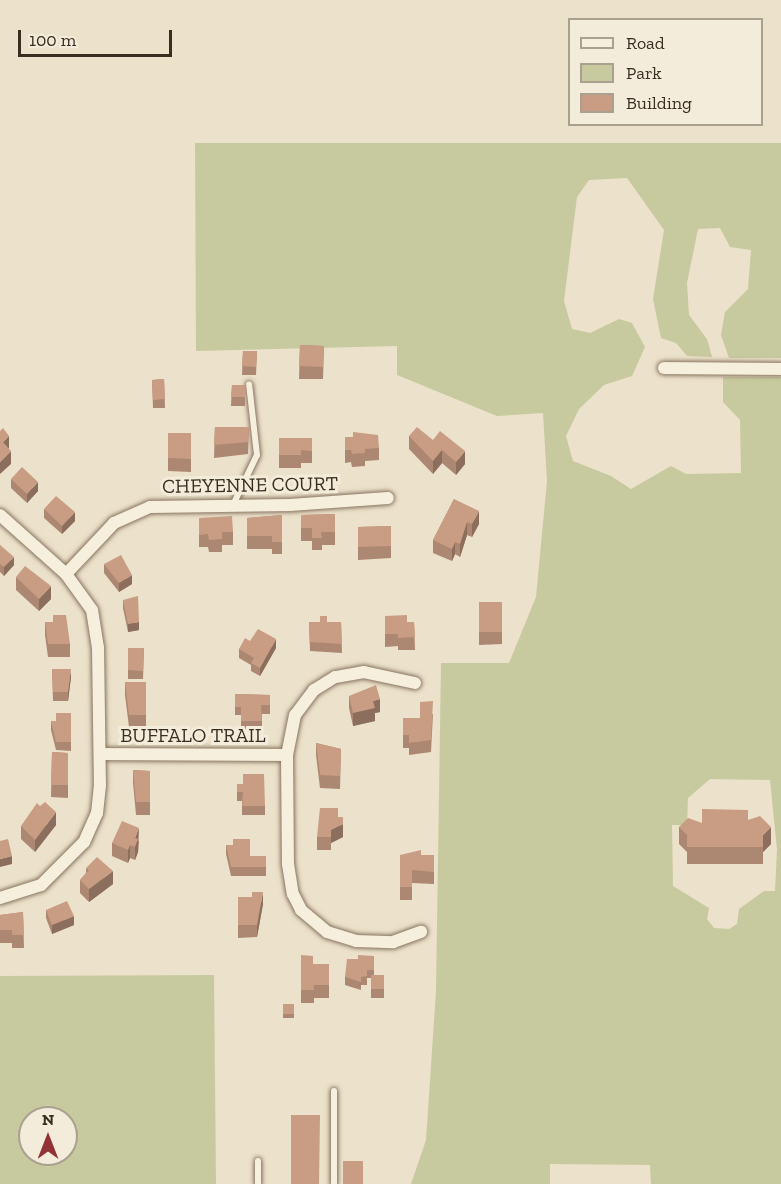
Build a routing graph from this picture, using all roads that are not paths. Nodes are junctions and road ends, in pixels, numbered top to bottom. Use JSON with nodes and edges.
{"nodes":[{"id":1,"x":664,"y":368,"type":"dead end"},
{"id":2,"x":781,"y":369,"type":"edge"},
{"id":3,"x":249,"y":384,"type":"dead end"},
{"id":4,"x":388,"y":498,"type":"dead end"},
{"id":5,"x":232,"y":505,"type":"junction"},
{"id":6,"x":0,"y":515,"type":"edge"},
{"id":7,"x":66,"y":574,"type":"junction"},
{"id":8,"x":415,"y":683,"type":"dead end"},
{"id":9,"x":100,"y":754,"type":"junction"},
{"id":10,"x":287,"y":754,"type":"junction"},
{"id":11,"x":0,"y":898,"type":"edge"},
{"id":12,"x":421,"y":932,"type":"dead end"},
{"id":13,"x":334,"y":1091,"type":"dead end"},
{"id":14,"x":258,"y":1161,"type":"dead end"},
{"id":15,"x":258,"y":1184,"type":"edge"},
{"id":16,"x":334,"y":1184,"type":"edge"}],
"edges":[{"from":1,"to":2,"type":"street"},
{"from":3,"to":5,"type":"lane"},
{"from":4,"to":5,"type":"street","name":"CHEYENNE COURT"},
{"from":5,"to":7,"type":"street","name":"CHEYENNE COURT"},
{"from":6,"to":7,"type":"street"},
{"from":7,"to":9,"type":"street"},
{"from":8,"to":10,"type":"street"},
{"from":9,"to":10,"type":"street","name":"BUFFALO TRAIL"},
{"from":9,"to":11,"type":"street"},
{"from":10,"to":12,"type":"street"},
{"from":13,"to":16,"type":"lane"},
{"from":14,"to":15,"type":"lane"}]}
